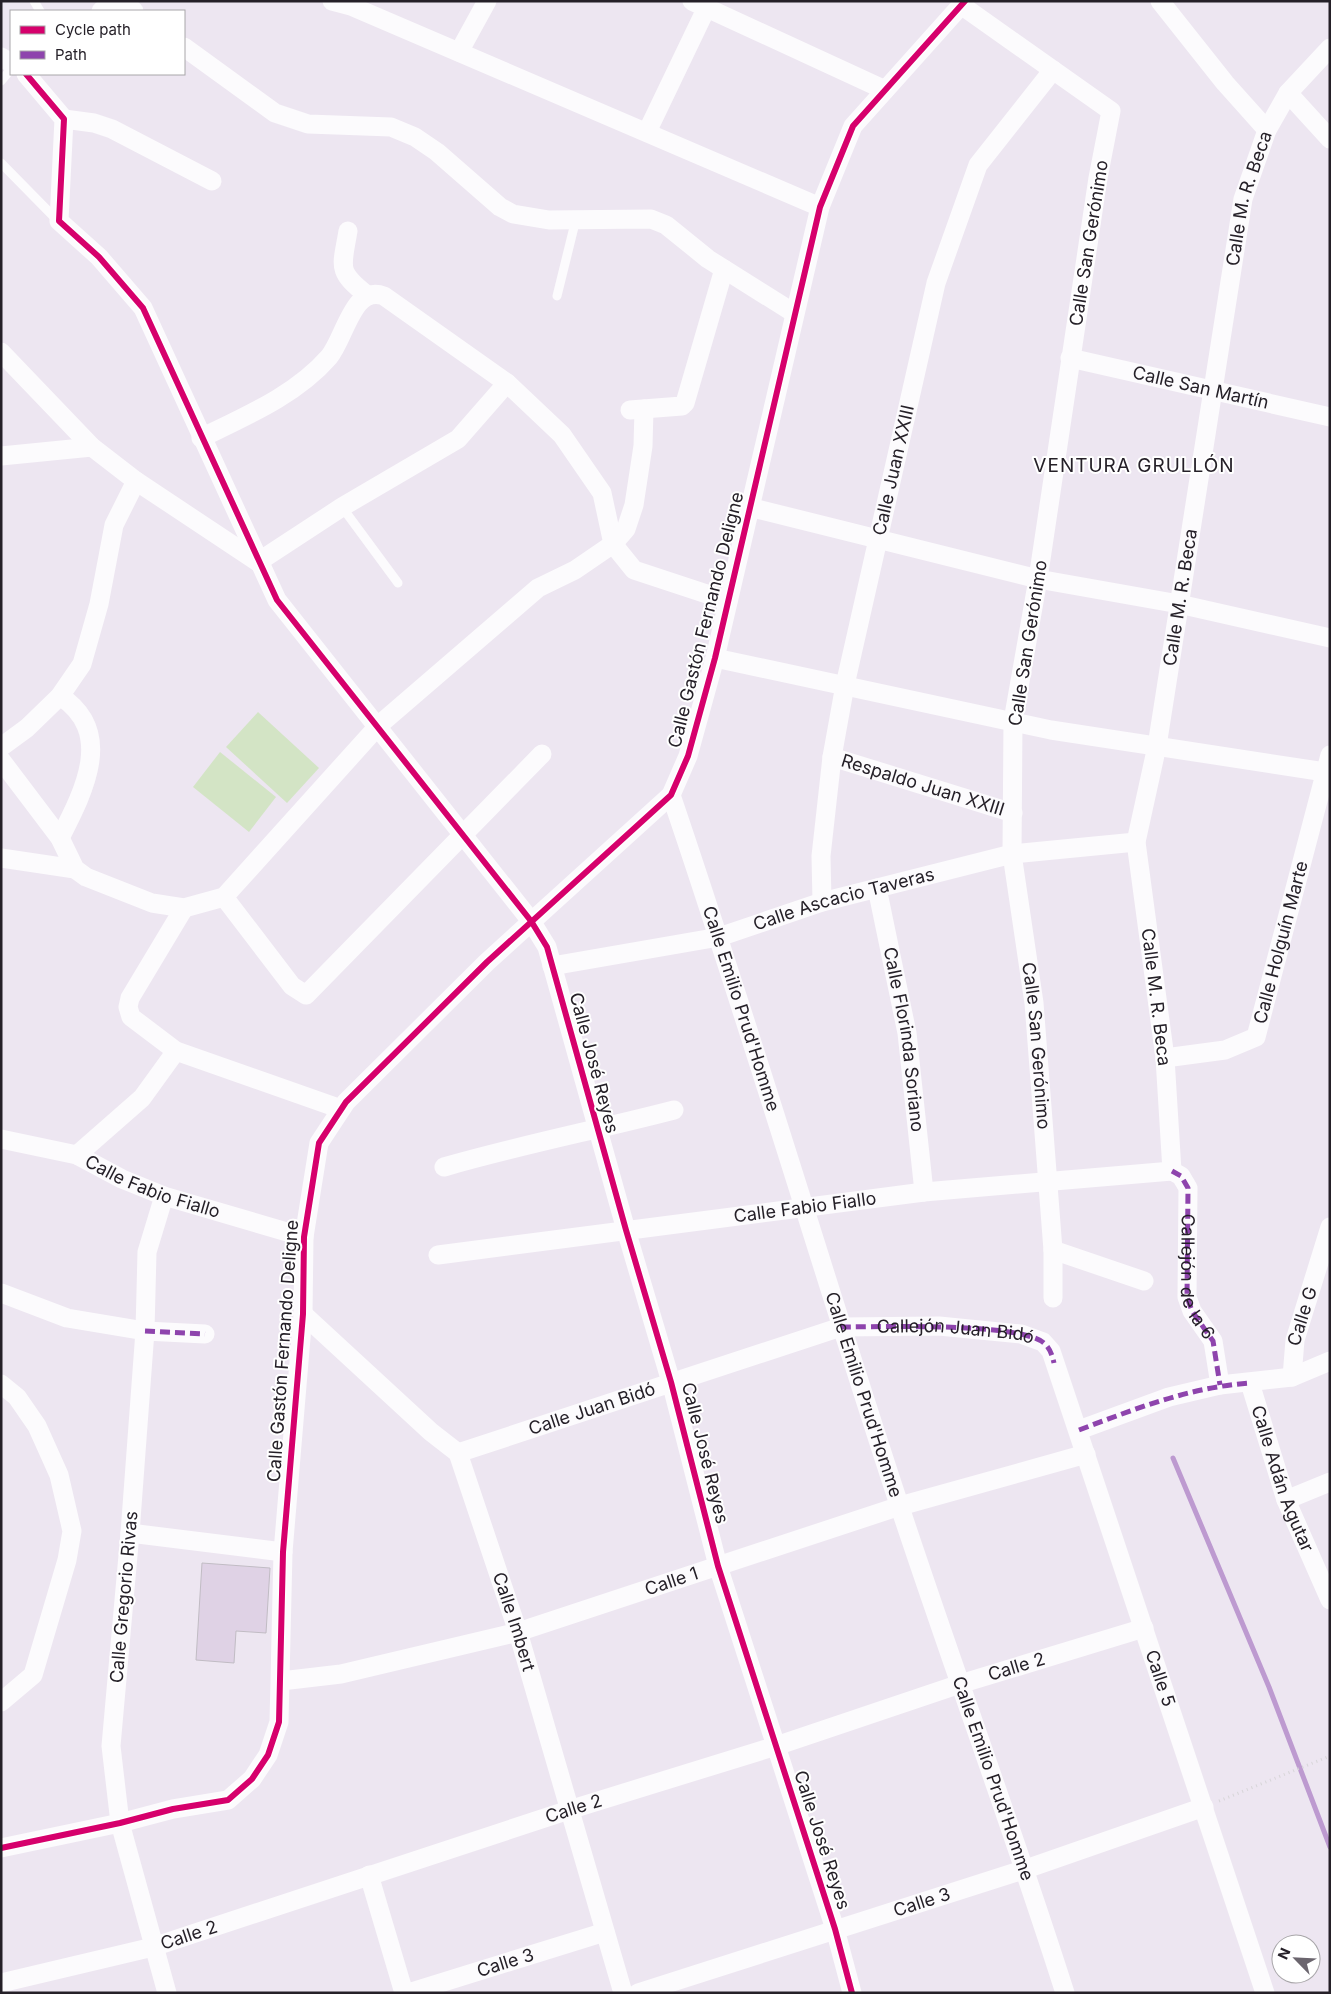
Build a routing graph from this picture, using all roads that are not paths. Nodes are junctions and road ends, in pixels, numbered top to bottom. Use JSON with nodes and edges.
{"nodes":[{"id":1,"x":114,"y":1,"type":"edge"},
{"id":2,"x":123,"y":1,"type":"edge"},
{"id":3,"x":332,"y":1,"type":"edge"},
{"id":4,"x":487,"y":1,"type":"edge"},
{"id":5,"x":1160,"y":1,"type":"edge"},
{"id":6,"x":963,"y":3,"type":"edge"},
{"id":7,"x":699,"y":5,"type":"edge"},
{"id":8,"x":374,"y":8,"type":"edge"},
{"id":9,"x":102,"y":10,"type":"edge"},
{"id":10,"x":133,"y":10,"type":"edge"},
{"id":11,"x":1330,"y":48,"type":"edge"},
{"id":12,"x":185,"y":49,"type":"edge"},
{"id":13,"x":459,"y":52,"type":"junction"},
{"id":14,"x":10,"y":70,"type":"edge"},
{"id":15,"x":1053,"y":70,"type":"junction"},
{"id":16,"x":27,"y":75,"type":"edge"},
{"id":17,"x":1,"y":81,"type":"edge"},
{"id":18,"x":885,"y":90,"type":"junction"},
{"id":19,"x":1288,"y":93,"type":"junction"},
{"id":20,"x":64,"y":119,"type":"junction"},
{"id":21,"x":1267,"y":130,"type":"junction"},
{"id":22,"x":647,"y":132,"type":"junction"},
{"id":23,"x":1330,"y":139,"type":"edge"},
{"id":24,"x":1,"y":163,"type":"edge"},
{"id":25,"x":212,"y":180,"type":"dead end"},
{"id":26,"x":820,"y":207,"type":"junction"},
{"id":27,"x":576,"y":219,"type":"junction"},
{"id":28,"x":59,"y":221,"type":"junction"},
{"id":29,"x":348,"y":231,"type":"dead end"},
{"id":30,"x":724,"y":269,"type":"junction"},
{"id":31,"x":367,"y":295,"type":"junction"},
{"id":32,"x":557,"y":296,"type":"dead end"},
{"id":33,"x":794,"y":313,"type":"junction"},
{"id":34,"x":1,"y":352,"type":"edge"},
{"id":35,"x":1070,"y":358,"type":"junction"},
{"id":36,"x":507,"y":383,"type":"junction"},
{"id":37,"x":1212,"y":390,"type":"junction"},
{"id":38,"x":1330,"y":417,"type":"edge"},
{"id":39,"x":201,"y":438,"type":"junction"},
{"id":40,"x":92,"y":447,"type":"junction"},
{"id":41,"x":1,"y":456,"type":"edge"},
{"id":42,"x":136,"y":481,"type":"junction"},
{"id":43,"x":342,"y":507,"type":"junction"},
{"id":44,"x":749,"y":507,"type":"junction"},
{"id":45,"x":880,"y":539,"type":"junction"},
{"id":46,"x":613,"y":544,"type":"junction"},
{"id":47,"x":258,"y":562,"type":"junction"},
{"id":48,"x":1038,"y":578,"type":"junction"},
{"id":49,"x":398,"y":583,"type":"dead end"},
{"id":50,"x":728,"y":601,"type":"junction"},
{"id":51,"x":1179,"y":604,"type":"junction"},
{"id":52,"x":1330,"y":638,"type":"edge"},
{"id":53,"x":715,"y":658,"type":"junction"},
{"id":54,"x":845,"y":685,"type":"junction"},
{"id":55,"x":60,"y":696,"type":"junction"},
{"id":56,"x":1013,"y":722,"type":"junction"},
{"id":57,"x":378,"y":725,"type":"junction"},
{"id":58,"x":1157,"y":746,"type":"junction"},
{"id":59,"x":1,"y":747,"type":"edge"},
{"id":60,"x":542,"y":754,"type":"dead end"},
{"id":61,"x":832,"y":757,"type":"junction"},
{"id":62,"x":1,"y":760,"type":"edge"},
{"id":63,"x":1328,"y":764,"type":"edge"},
{"id":64,"x":671,"y":795,"type":"junction"},
{"id":65,"x":1013,"y":813,"type":"junction"},
{"id":66,"x":463,"y":835,"type":"junction"},
{"id":67,"x":60,"y":838,"type":"junction"},
{"id":68,"x":1136,"y":842,"type":"junction"},
{"id":69,"x":1012,"y":854,"type":"junction"},
{"id":70,"x":1,"y":858,"type":"edge"},
{"id":71,"x":76,"y":869,"type":"junction"},
{"id":72,"x":877,"y":888,"type":"junction"},
{"id":73,"x":224,"y":897,"type":"junction"},
{"id":74,"x":822,"y":902,"type":"junction"},
{"id":75,"x":184,"y":908,"type":"junction"},
{"id":76,"x":531,"y":921,"type":"junction"},
{"id":77,"x":720,"y":937,"type":"junction"},
{"id":78,"x":552,"y":966,"type":"junction"},
{"id":79,"x":176,"y":1051,"type":"junction"},
{"id":80,"x":1165,"y":1058,"type":"junction"},
{"id":81,"x":341,"y":1109,"type":"junction"},
{"id":82,"x":674,"y":1110,"type":"dead end"},
{"id":83,"x":597,"y":1130,"type":"junction"},
{"id":84,"x":1,"y":1139,"type":"edge"},
{"id":85,"x":77,"y":1156,"type":"junction"},
{"id":86,"x":444,"y":1167,"type":"dead end"},
{"id":87,"x":1172,"y":1171,"type":"junction"},
{"id":88,"x":1048,"y":1180,"type":"junction"},
{"id":89,"x":924,"y":1192,"type":"junction"},
{"id":90,"x":164,"y":1196,"type":"junction"},
{"id":91,"x":806,"y":1209,"type":"junction"},
{"id":92,"x":1330,"y":1227,"type":"edge"},
{"id":93,"x":626,"y":1230,"type":"junction"},
{"id":94,"x":304,"y":1237,"type":"junction"},
{"id":95,"x":1053,"y":1250,"type":"junction"},
{"id":96,"x":438,"y":1255,"type":"dead end"},
{"id":97,"x":1144,"y":1281,"type":"dead end"},
{"id":98,"x":1,"y":1293,"type":"edge"},
{"id":99,"x":1053,"y":1298,"type":"dead end"},
{"id":100,"x":303,"y":1314,"type":"junction"},
{"id":101,"x":841,"y":1327,"type":"junction"},
{"id":102,"x":145,"y":1331,"type":"junction"},
{"id":103,"x":205,"y":1334,"type":"dead end"},
{"id":104,"x":1330,"y":1361,"type":"edge"},
{"id":105,"x":1054,"y":1363,"type":"joint"},
{"id":106,"x":1292,"y":1377,"type":"junction"},
{"id":107,"x":672,"y":1382,"type":"junction"},
{"id":108,"x":1250,"y":1383,"type":"junction"},
{"id":109,"x":1,"y":1384,"type":"edge"},
{"id":110,"x":1220,"y":1385,"type":"junction"},
{"id":111,"x":1079,"y":1430,"type":"junction"},
{"id":112,"x":458,"y":1453,"type":"junction"},
{"id":113,"x":1086,"y":1454,"type":"junction"},
{"id":114,"x":1330,"y":1482,"type":"edge"},
{"id":115,"x":1286,"y":1500,"type":"junction"},
{"id":116,"x":900,"y":1506,"type":"junction"},
{"id":117,"x":130,"y":1534,"type":"junction"},
{"id":118,"x":283,"y":1552,"type":"junction"},
{"id":119,"x":718,"y":1566,"type":"junction"},
{"id":120,"x":1330,"y":1600,"type":"edge"},
{"id":121,"x":1144,"y":1628,"type":"junction"},
{"id":122,"x":518,"y":1632,"type":"junction"},
{"id":123,"x":281,"y":1681,"type":"junction"},
{"id":124,"x":960,"y":1684,"type":"junction"},
{"id":125,"x":4,"y":1694,"type":"edge"},
{"id":126,"x":776,"y":1746,"type":"junction"},
{"id":127,"x":1204,"y":1807,"type":"junction"},
{"id":128,"x":569,"y":1810,"type":"junction"},
{"id":129,"x":120,"y":1824,"type":"junction"},
{"id":130,"x":1,"y":1848,"type":"edge"},
{"id":131,"x":1026,"y":1869,"type":"junction"},
{"id":132,"x":369,"y":1875,"type":"junction"},
{"id":133,"x":835,"y":1929,"type":"junction"},
{"id":134,"x":605,"y":1932,"type":"junction"},
{"id":135,"x":153,"y":1947,"type":"junction"},
{"id":136,"x":1,"y":1982,"type":"edge"},
{"id":137,"x":1258,"y":1991,"type":"edge"},
{"id":138,"x":167,"y":1993,"type":"edge"},
{"id":139,"x":404,"y":1993,"type":"edge"},
{"id":140,"x":408,"y":1993,"type":"edge"},
{"id":141,"x":623,"y":1993,"type":"edge"},
{"id":142,"x":638,"y":1993,"type":"edge"},
{"id":143,"x":852,"y":1993,"type":"edge"},
{"id":144,"x":1066,"y":1993,"type":"edge"}],
"edges":[{"from":1,"to":9,"type":"street"},
{"from":2,"to":10,"type":"street"},
{"from":3,"to":8,"type":"street"},
{"from":4,"to":13,"type":"street"},
{"from":5,"to":21,"type":"street"},
{"from":6,"to":15,"type":"street"},
{"from":6,"to":18,"type":"street","name":"Calle Gastón Fernando Deligne"},
{"from":7,"to":18,"type":"street"},
{"from":7,"to":22,"type":"street"},
{"from":8,"to":13,"type":"street"},
{"from":11,"to":19,"type":"street","name":"Calle M. R. Beca"},
{"from":12,"to":27,"type":"street"},
{"from":13,"to":22,"type":"street"},
{"from":14,"to":17,"type":"lane"},
{"from":15,"to":35,"type":"street","name":"Calle San Gerónimo"},
{"from":15,"to":45,"type":"street","name":"Calle Juan XXIII"},
{"from":16,"to":20,"type":"street"},
{"from":18,"to":26,"type":"street","name":"Calle Gastón Fernando Deligne"},
{"from":19,"to":21,"type":"street","name":"Calle M. R. Beca"},
{"from":19,"to":23,"type":"street"},
{"from":20,"to":25,"type":"street"},
{"from":20,"to":28,"type":"street"},
{"from":21,"to":37,"type":"street","name":"Calle M. R. Beca"},
{"from":22,"to":26,"type":"street"},
{"from":24,"to":28,"type":"lane"},
{"from":26,"to":33,"type":"street","name":"Calle Gastón Fernando Deligne"},
{"from":27,"to":30,"type":"street"},
{"from":27,"to":32,"type":"lane"},
{"from":28,"to":39,"type":"street","name":"Calle José Reyes"},
{"from":29,"to":31,"type":"street"},
{"from":30,"to":33,"type":"street"},
{"from":30,"to":46,"type":"street"},
{"from":31,"to":36,"type":"street"},
{"from":31,"to":39,"type":"street"},
{"from":33,"to":44,"type":"street","name":"Calle Gastón Fernando Deligne"},
{"from":34,"to":40,"type":"street"},
{"from":35,"to":37,"type":"street","name":"Calle San Martín"},
{"from":35,"to":48,"type":"street","name":"Calle San Gerónimo"},
{"from":36,"to":43,"type":"street"},
{"from":36,"to":46,"type":"street"},
{"from":37,"to":38,"type":"street","name":"Calle San Martín"},
{"from":37,"to":51,"type":"street","name":"Calle M. R. Beca"},
{"from":39,"to":47,"type":"street","name":"Calle José Reyes"},
{"from":40,"to":41,"type":"street"},
{"from":40,"to":42,"type":"street"},
{"from":42,"to":47,"type":"street"},
{"from":42,"to":55,"type":"street"},
{"from":43,"to":47,"type":"street"},
{"from":43,"to":49,"type":"lane"},
{"from":44,"to":45,"type":"street"},
{"from":44,"to":50,"type":"street","name":"Calle Gastón Fernando Deligne"},
{"from":45,"to":48,"type":"street"},
{"from":45,"to":54,"type":"street","name":"Calle Juan XXIII"},
{"from":46,"to":50,"type":"street"},
{"from":46,"to":57,"type":"street"},
{"from":47,"to":57,"type":"street","name":"Calle José Reyes"},
{"from":48,"to":51,"type":"street"},
{"from":48,"to":56,"type":"street","name":"Calle San Gerónimo"},
{"from":50,"to":53,"type":"street","name":"Calle Gastón Fernando Deligne"},
{"from":51,"to":52,"type":"street"},
{"from":51,"to":58,"type":"street","name":"Calle M. R. Beca"},
{"from":53,"to":54,"type":"street"},
{"from":53,"to":64,"type":"street","name":"Calle Gastón Fernando Deligne"},
{"from":54,"to":56,"type":"street"},
{"from":54,"to":61,"type":"street","name":"Calle Juan XXIII"},
{"from":55,"to":59,"type":"street"},
{"from":55,"to":67,"type":"street"},
{"from":56,"to":58,"type":"street"},
{"from":56,"to":65,"type":"street","name":"Calle San Gerónimo"},
{"from":57,"to":66,"type":"street","name":"Calle José Reyes"},
{"from":57,"to":73,"type":"street"},
{"from":58,"to":63,"type":"street"},
{"from":58,"to":68,"type":"street","name":"Calle M. R. Beca"},
{"from":60,"to":66,"type":"street"},
{"from":61,"to":65,"type":"street","name":"Respaldo Juan XXIII"},
{"from":61,"to":74,"type":"street","name":"Calle Juan XXIII"},
{"from":62,"to":67,"type":"street"},
{"from":63,"to":80,"type":"street","name":"Calle Holguín Marte"},
{"from":64,"to":76,"type":"street","name":"Calle Gastón Fernando Deligne"},
{"from":64,"to":77,"type":"street","name":"Calle Emilio Prud'Homme"},
{"from":65,"to":69,"type":"street","name":"Calle San Gerónimo"},
{"from":66,"to":73,"type":"street"},
{"from":66,"to":76,"type":"street","name":"Calle José Reyes"},
{"from":67,"to":71,"type":"street"},
{"from":68,"to":69,"type":"street","name":"Calle Ascacio Taveras"},
{"from":68,"to":80,"type":"street","name":"Calle M. R. Beca"},
{"from":69,"to":72,"type":"street","name":"Calle Ascacio Taveras"},
{"from":69,"to":88,"type":"street","name":"Calle San Gerónimo"},
{"from":70,"to":71,"type":"street"},
{"from":71,"to":75,"type":"street"},
{"from":72,"to":74,"type":"street","name":"Calle Ascacio Taveras"},
{"from":72,"to":89,"type":"street","name":"Calle Florinda Soriano"},
{"from":73,"to":75,"type":"street"},
{"from":74,"to":77,"type":"street","name":"Calle Ascacio Taveras"},
{"from":75,"to":79,"type":"street"},
{"from":76,"to":78,"type":"street","name":"Calle José Reyes"},
{"from":76,"to":81,"type":"street","name":"Calle Gastón Fernando Deligne"},
{"from":77,"to":78,"type":"street","name":"Calle Ascacio Taveras"},
{"from":77,"to":91,"type":"street","name":"Calle Emilio Prud'Homme"},
{"from":78,"to":83,"type":"street","name":"Calle José Reyes"},
{"from":79,"to":81,"type":"street"},
{"from":79,"to":85,"type":"street"},
{"from":80,"to":87,"type":"street","name":"Calle M. R. Beca"},
{"from":81,"to":94,"type":"street","name":"Calle Gastón Fernando Deligne"},
{"from":82,"to":83,"type":"street"},
{"from":83,"to":86,"type":"street"},
{"from":83,"to":93,"type":"street","name":"Calle José Reyes"},
{"from":84,"to":85,"type":"street","name":"Calle Fabio Fiallo"},
{"from":85,"to":90,"type":"street","name":"Calle Fabio Fiallo"},
{"from":87,"to":88,"type":"street","name":"Calle Fabio Fiallo"},
{"from":87,"to":110,"type":"street","name":"Callejón de la 6"},
{"from":88,"to":89,"type":"street","name":"Calle Fabio Fiallo"},
{"from":88,"to":95,"type":"street","name":"Calle San Gerónimo"},
{"from":89,"to":91,"type":"street","name":"Calle Fabio Fiallo"},
{"from":90,"to":94,"type":"street","name":"Calle Fabio Fiallo"},
{"from":90,"to":102,"type":"street","name":"Calle Gregorio Rivas"},
{"from":91,"to":93,"type":"street","name":"Calle Fabio Fiallo"},
{"from":91,"to":101,"type":"street","name":"Calle Emilio Prud'Homme"},
{"from":92,"to":106,"type":"street","name":"Calle G"},
{"from":93,"to":96,"type":"street","name":"Calle Fabio Fiallo"},
{"from":93,"to":107,"type":"street","name":"Calle José Reyes"},
{"from":94,"to":100,"type":"street","name":"Calle Gastón Fernando Deligne"},
{"from":95,"to":97,"type":"street"},
{"from":95,"to":99,"type":"street","name":"Calle San Gerónimo"},
{"from":98,"to":102,"type":"street"},
{"from":100,"to":112,"type":"street"},
{"from":100,"to":118,"type":"street","name":"Calle Gastón Fernando Deligne"},
{"from":101,"to":105,"type":"street","name":"Callejón Juan Bidó"},
{"from":101,"to":107,"type":"street","name":"Calle Juan Bidó"},
{"from":101,"to":116,"type":"street","name":"Calle Emilio Prud'Homme"},
{"from":102,"to":103,"type":"street"},
{"from":102,"to":117,"type":"street","name":"Calle Gregorio Rivas"},
{"from":104,"to":106,"type":"street"},
{"from":105,"to":111,"type":"street","name":"Calle 5"},
{"from":106,"to":108,"type":"street"},
{"from":107,"to":112,"type":"street","name":"Calle Juan Bidó"},
{"from":107,"to":119,"type":"street","name":"Calle José Reyes"},
{"from":108,"to":110,"type":"street"},
{"from":108,"to":115,"type":"street","name":"Calle Adán Agutar"},
{"from":109,"to":125,"type":"street"},
{"from":110,"to":111,"type":"street"},
{"from":111,"to":113,"type":"street","name":"Calle 5"},
{"from":112,"to":122,"type":"street","name":"Calle Imbert"},
{"from":113,"to":116,"type":"street","name":"Calle 1"},
{"from":113,"to":121,"type":"street","name":"Calle 5"},
{"from":114,"to":115,"type":"street"},
{"from":115,"to":120,"type":"street","name":"Calle Adán Agutar"},
{"from":116,"to":119,"type":"street","name":"Calle 1"},
{"from":116,"to":124,"type":"street","name":"Calle Emilio Prud'Homme"},
{"from":117,"to":118,"type":"street"},
{"from":117,"to":129,"type":"street","name":"Calle Gregorio Rivas"},
{"from":118,"to":123,"type":"street","name":"Calle Gastón Fernando Deligne"},
{"from":119,"to":122,"type":"street","name":"Calle 1"},
{"from":119,"to":126,"type":"street","name":"Calle José Reyes"},
{"from":121,"to":124,"type":"street","name":"Calle 2"},
{"from":121,"to":127,"type":"street","name":"Calle 5"},
{"from":122,"to":123,"type":"street","name":"Calle 1"},
{"from":122,"to":128,"type":"street","name":"Calle Imbert"},
{"from":123,"to":129,"type":"street","name":"Calle Gastón Fernando Deligne"},
{"from":124,"to":126,"type":"street","name":"Calle 2"},
{"from":124,"to":131,"type":"street","name":"Calle Emilio Prud'Homme"},
{"from":126,"to":128,"type":"street","name":"Calle 2"},
{"from":126,"to":133,"type":"street","name":"Calle José Reyes"},
{"from":127,"to":131,"type":"street","name":"Calle 3"},
{"from":127,"to":137,"type":"street","name":"Calle 5"},
{"from":128,"to":132,"type":"street","name":"Calle 2"},
{"from":128,"to":134,"type":"street","name":"Calle Imbert"},
{"from":129,"to":130,"type":"street","name":"Calle Gastón Fernando Deligne"},
{"from":129,"to":135,"type":"street","name":"Calle Gregorio Rivas"},
{"from":131,"to":133,"type":"street","name":"Calle 3"},
{"from":131,"to":144,"type":"street","name":"Calle Emilio Prud'Homme"},
{"from":132,"to":135,"type":"street","name":"Calle 2"},
{"from":132,"to":139,"type":"street"},
{"from":133,"to":142,"type":"street","name":"Calle 3"},
{"from":133,"to":143,"type":"street","name":"Calle José Reyes"},
{"from":134,"to":140,"type":"street","name":"Calle 3"},
{"from":134,"to":141,"type":"street","name":"Calle Imbert"},
{"from":135,"to":136,"type":"street","name":"Calle 2"},
{"from":135,"to":138,"type":"street","name":"Calle Gregorio Rivas"}]}
